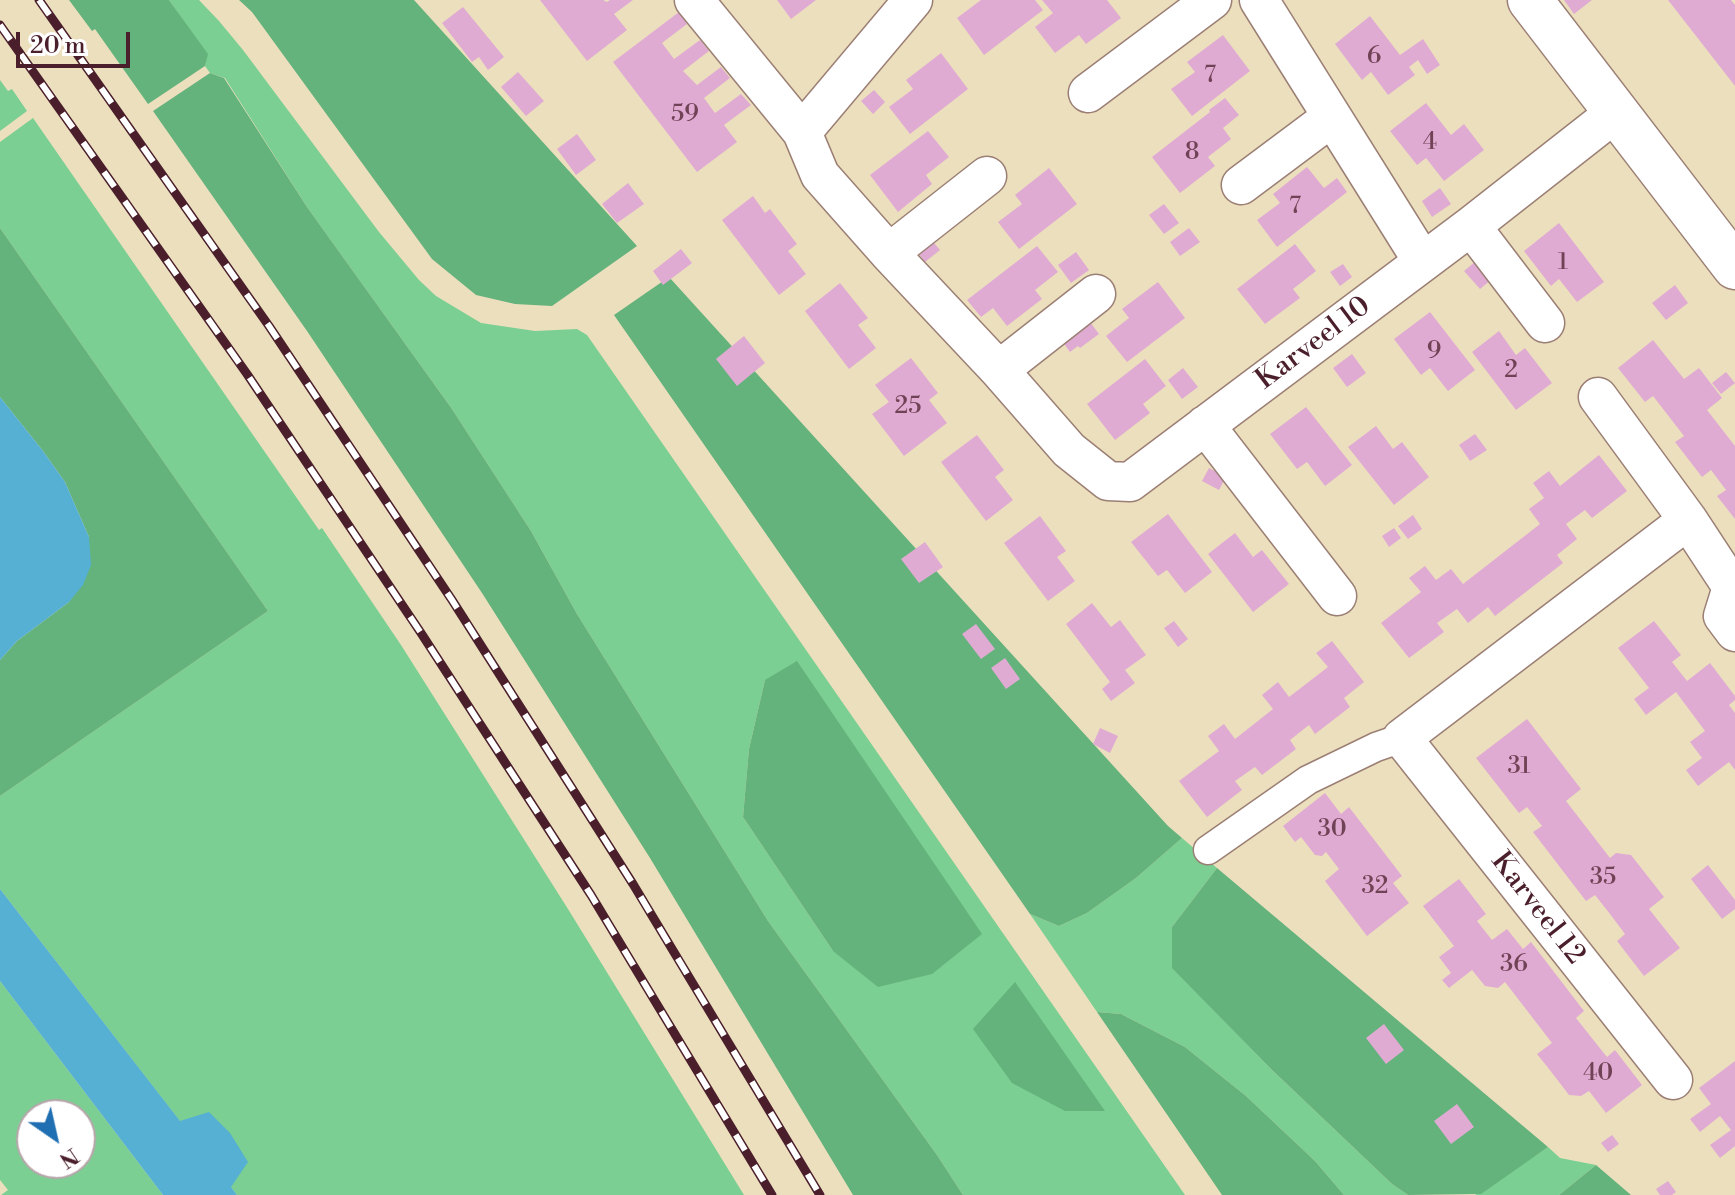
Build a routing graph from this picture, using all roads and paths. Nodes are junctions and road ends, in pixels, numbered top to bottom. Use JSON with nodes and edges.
{"nodes":[{"id":1,"x":694,"y":0,"type":"edge"},
{"id":2,"x":913,"y":0,"type":"edge"},
{"id":3,"x":1212,"y":0,"type":"edge"},
{"id":4,"x":1259,"y":0,"type":"edge"},
{"id":5,"x":1530,"y":0,"type":"edge"},
{"id":6,"x":1088,"y":93,"type":"dead end"},
{"id":7,"x":1615,"y":113,"type":"junction"},
{"id":8,"x":1332,"y":117,"type":"junction"},
{"id":9,"x":802,"y":132,"type":"junction"},
{"id":10,"x":987,"y":176,"type":"dead end"},
{"id":11,"x":1241,"y":185,"type":"dead end"},
{"id":12,"x":1471,"y":226,"type":"junction"},
{"id":13,"x":889,"y":253,"type":"junction"},
{"id":14,"x":1423,"y":262,"type":"junction"},
{"id":15,"x":1735,"y":267,"type":"edge"},
{"id":16,"x":1096,"y":294,"type":"dead end"},
{"id":17,"x":1545,"y":323,"type":"dead end"},
{"id":18,"x":999,"y":370,"type":"junction"},
{"id":19,"x":1598,"y":397,"type":"dead end"},
{"id":20,"x":1205,"y":425,"type":"junction"},
{"id":21,"x":1688,"y":520,"type":"junction"},
{"id":22,"x":1734,"y":586,"type":"edge"},
{"id":23,"x":1337,"y":596,"type":"dead end"},
{"id":24,"x":1735,"y":632,"type":"edge"},
{"id":25,"x":1402,"y":738,"type":"junction"},
{"id":26,"x":1208,"y":850,"type":"dead end"},
{"id":27,"x":1673,"y":1080,"type":"dead end"}],
"edges":[{"from":1,"to":9,"type":"street","name":"Karveel 10"},
{"from":2,"to":9,"type":"street"},
{"from":3,"to":6,"type":"street"},
{"from":4,"to":8,"type":"street"},
{"from":5,"to":7,"type":"street"},
{"from":7,"to":12,"type":"street","name":"Karveel 10"},
{"from":7,"to":15,"type":"street"},
{"from":8,"to":11,"type":"street"},
{"from":8,"to":14,"type":"street"},
{"from":9,"to":13,"type":"street","name":"Karveel 10"},
{"from":10,"to":13,"type":"street"},
{"from":12,"to":14,"type":"street","name":"Karveel 10"},
{"from":12,"to":17,"type":"street"},
{"from":13,"to":18,"type":"street","name":"Karveel 10"},
{"from":14,"to":20,"type":"street","name":"Karveel 10"},
{"from":16,"to":18,"type":"street"},
{"from":18,"to":20,"type":"street","name":"Karveel 10"},
{"from":19,"to":21,"type":"street"},
{"from":20,"to":23,"type":"street"},
{"from":21,"to":22,"type":"street"},
{"from":21,"to":25,"type":"street"},
{"from":22,"to":24,"type":"street"},
{"from":25,"to":26,"type":"street"},
{"from":25,"to":27,"type":"street","name":"Karveel 12"}]}
